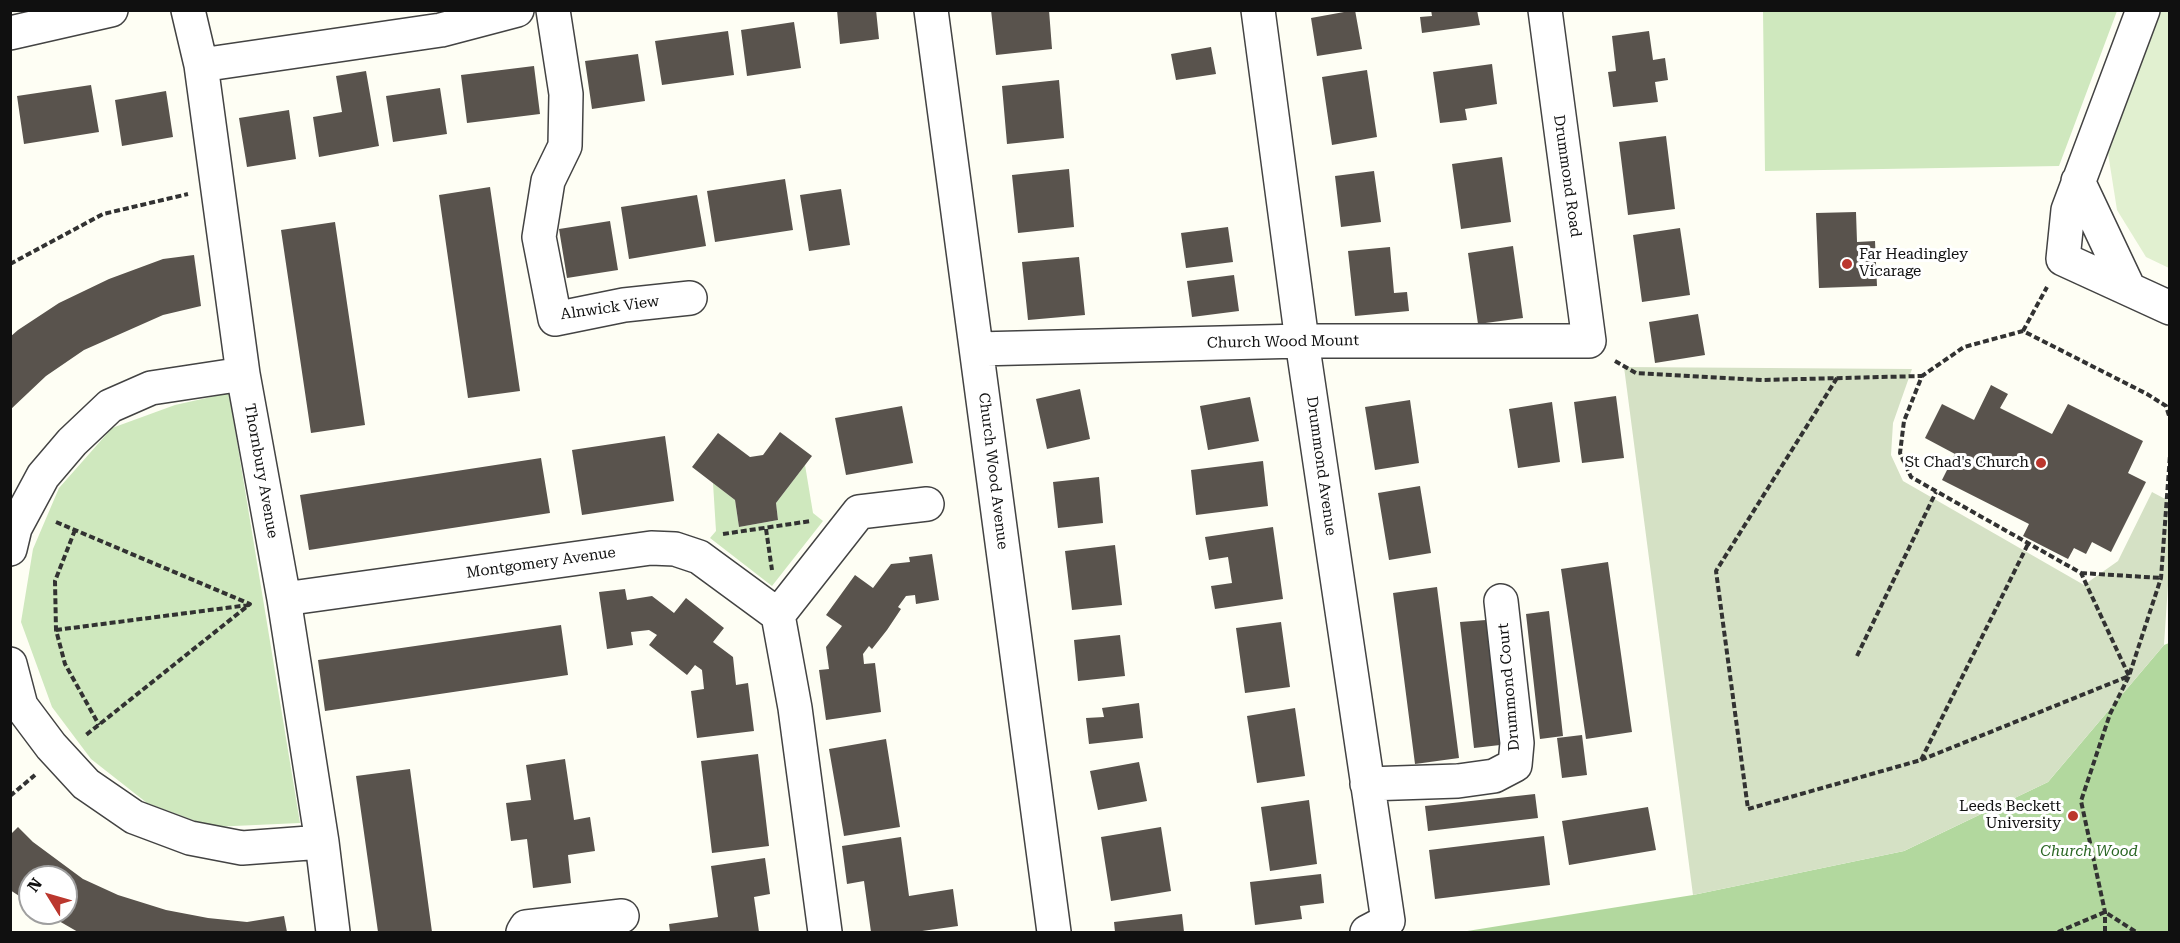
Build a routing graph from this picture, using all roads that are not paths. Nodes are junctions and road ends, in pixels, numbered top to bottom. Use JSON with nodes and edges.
{"nodes":[{"id":1,"x":111,"y":10,"type":"edge"},
{"id":2,"x":188,"y":10,"type":"edge"},
{"id":3,"x":517,"y":10,"type":"edge"},
{"id":4,"x":553,"y":10,"type":"edge"},
{"id":5,"x":931,"y":10,"type":"edge"},
{"id":6,"x":1258,"y":10,"type":"edge"},
{"id":7,"x":1545,"y":10,"type":"edge"},
{"id":8,"x":2143,"y":10,"type":"edge"},
{"id":9,"x":10,"y":33,"type":"edge"},
{"id":10,"x":201,"y":65,"type":"junction"},
{"id":11,"x":2078,"y":182,"type":"junction"},
{"id":12,"x":2129,"y":289,"type":"junction"},
{"id":13,"x":690,"y":298,"type":"dead end"},
{"id":14,"x":2169,"y":308,"type":"edge"},
{"id":15,"x":1302,"y":341,"type":"junction"},
{"id":16,"x":1589,"y":341,"type":"joint"},
{"id":17,"x":977,"y":349,"type":"junction"},
{"id":18,"x":243,"y":374,"type":"junction"},
{"id":19,"x":927,"y":504,"type":"dead end"},
{"id":20,"x":10,"y":549,"type":"edge"},
{"id":21,"x":284,"y":598,"type":"junction"},
{"id":22,"x":1501,"y":601,"type":"dead end"},
{"id":23,"x":778,"y":615,"type":"junction"},
{"id":24,"x":10,"y":664,"type":"edge"},
{"id":25,"x":1367,"y":784,"type":"junction"},
{"id":26,"x":322,"y":842,"type":"junction"},
{"id":27,"x":622,"y":916,"type":"dead end"},
{"id":28,"x":1377,"y":927,"type":"edge"},
{"id":29,"x":333,"y":933,"type":"edge"},
{"id":30,"x":523,"y":933,"type":"edge"},
{"id":31,"x":825,"y":933,"type":"edge"},
{"id":32,"x":1054,"y":933,"type":"edge"}],
"edges":[{"from":1,"to":9,"type":"street"},
{"from":2,"to":10,"type":"street","name":"Thornbury Avenue"},
{"from":3,"to":10,"type":"street"},
{"from":4,"to":13,"type":"street","name":"Alnwick View"},
{"from":5,"to":17,"type":"street","name":"Church Wood Avenue"},
{"from":6,"to":15,"type":"street","name":"Drummond Avenue"},
{"from":7,"to":16,"type":"street","name":"Drummond Road"},
{"from":8,"to":11,"type":"street"},
{"from":10,"to":18,"type":"street","name":"Thornbury Avenue"},
{"from":11,"to":12,"type":"street"},
{"from":11,"to":12,"type":"street"},
{"from":12,"to":14,"type":"street"},
{"from":15,"to":16,"type":"street","name":"Church Wood Mount"},
{"from":15,"to":17,"type":"street","name":"Church Wood Mount"},
{"from":15,"to":25,"type":"street","name":"Drummond Avenue"},
{"from":17,"to":32,"type":"street","name":"Church Wood Avenue"},
{"from":18,"to":20,"type":"street"},
{"from":18,"to":21,"type":"street","name":"Thornbury Avenue"},
{"from":19,"to":23,"type":"street"},
{"from":21,"to":23,"type":"street","name":"Montgomery Avenue"},
{"from":21,"to":26,"type":"street","name":"Thornbury Avenue"},
{"from":22,"to":25,"type":"street","name":"Drummond Court"},
{"from":23,"to":31,"type":"street"},
{"from":24,"to":26,"type":"street"},
{"from":25,"to":28,"type":"street","name":"Drummond Avenue"},
{"from":26,"to":29,"type":"street","name":"Thornbury Avenue"},
{"from":27,"to":30,"type":"street"}]}
